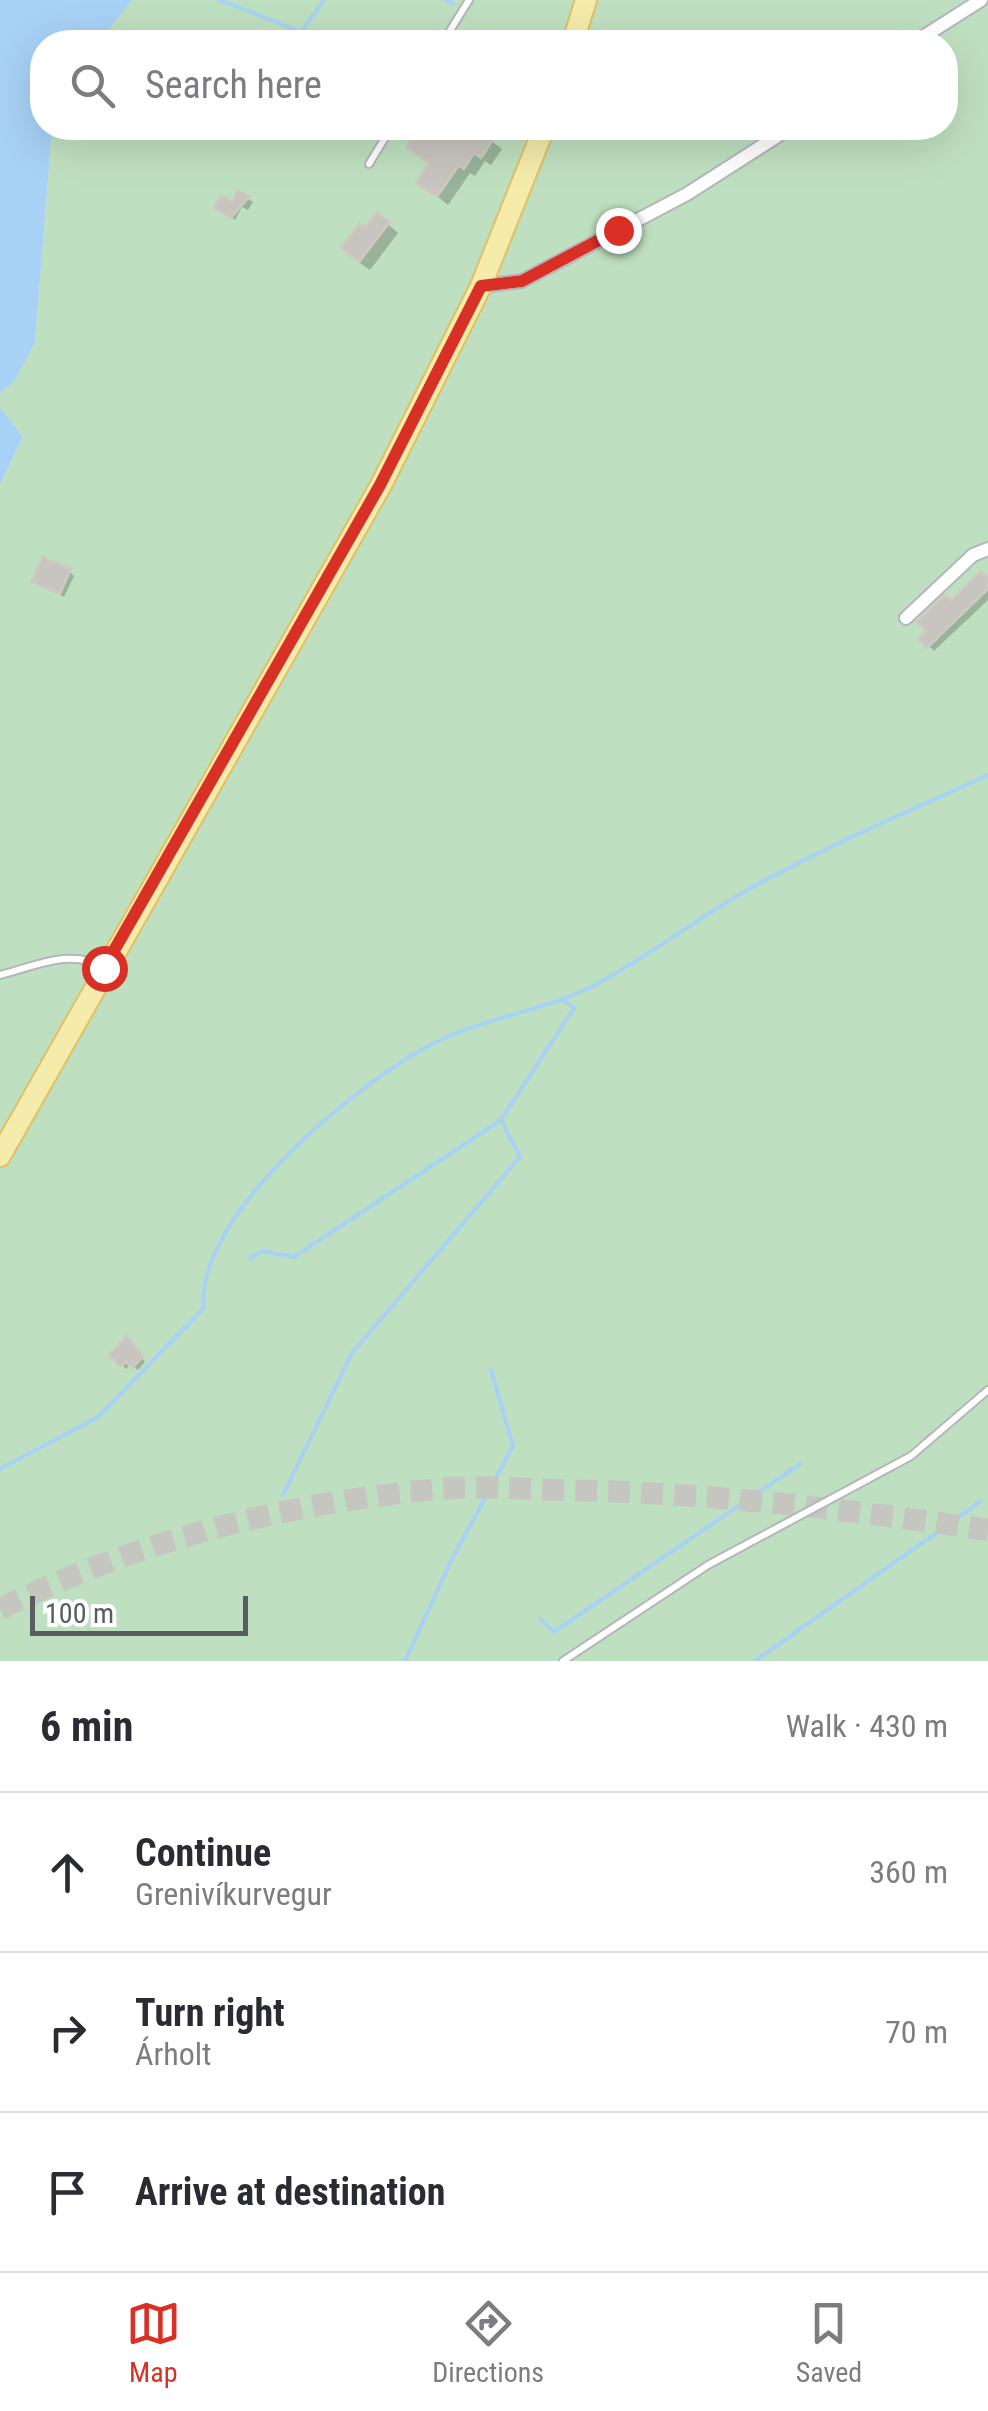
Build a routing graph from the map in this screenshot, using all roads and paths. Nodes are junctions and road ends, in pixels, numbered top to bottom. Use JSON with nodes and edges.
{"nodes":[{"id":1,"x":469,"y":0,"type":"edge"},
{"id":2,"x":586,"y":0,"type":"edge"},
{"id":3,"x":982,"y":0,"type":"edge"},
{"id":4,"x":450,"y":30,"type":"edge"},
{"id":5,"x":577,"y":30,"type":"edge"},
{"id":6,"x":934,"y":30,"type":"edge"},
{"id":7,"x":384,"y":140,"type":"edge"},
{"id":8,"x":539,"y":140,"type":"edge"},
{"id":9,"x":771,"y":140,"type":"edge"},
{"id":10,"x":369,"y":164,"type":"dead end"},
{"id":11,"x":481,"y":286,"type":"junction"},
{"id":12,"x":988,"y":549,"type":"edge"},
{"id":13,"x":906,"y":618,"type":"dead end"},
{"id":14,"x":104,"y":968,"type":"junction"},
{"id":15,"x":0,"y":975,"type":"edge"},
{"id":16,"x":0,"y":1156,"type":"edge"},
{"id":17,"x":988,"y":1390,"type":"edge"},
{"id":18,"x":562,"y":1661,"type":"edge"}],
"edges":[{"from":1,"to":4,"type":"lane"},
{"from":2,"to":5,"type":"main road"},
{"from":3,"to":6,"type":"street"},
{"from":7,"to":10,"type":"lane"},
{"from":8,"to":11,"type":"main road"},
{"from":9,"to":11,"type":"street"},
{"from":11,"to":14,"type":"main road"},
{"from":12,"to":13,"type":"street"},
{"from":14,"to":15,"type":"lane"},
{"from":14,"to":16,"type":"main road"},
{"from":17,"to":18,"type":"lane"}]}
